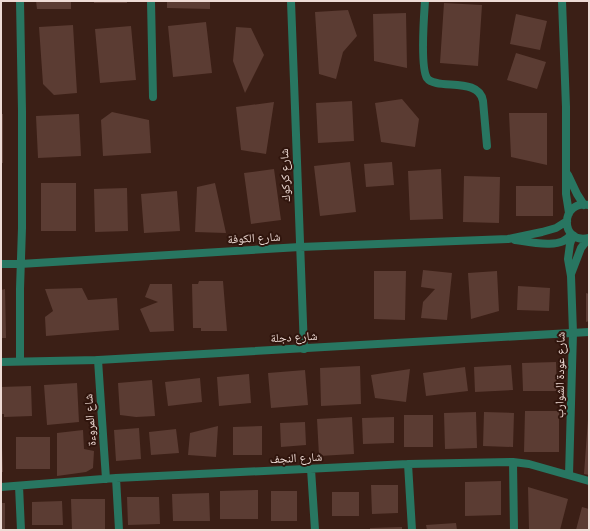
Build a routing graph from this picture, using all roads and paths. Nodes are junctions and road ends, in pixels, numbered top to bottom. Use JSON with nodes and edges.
{"nodes":[{"id":1,"x":20,"y":1,"type":"edge"},
{"id":2,"x":151,"y":1,"type":"edge"},
{"id":3,"x":291,"y":1,"type":"edge"},
{"id":4,"x":425,"y":1,"type":"edge"},
{"id":5,"x":562,"y":1,"type":"edge"},
{"id":6,"x":153,"y":97,"type":"dead end"},
{"id":7,"x":487,"y":146,"type":"dead end"},
{"id":8,"x":566,"y":173,"type":"junction"},
{"id":9,"x":587,"y":205,"type":"edge"},
{"id":10,"x":569,"y":213,"type":"junction"},
{"id":11,"x":567,"y":221,"type":"junction"},
{"id":12,"x":572,"y":234,"type":"junction"},
{"id":13,"x":588,"y":238,"type":"edge"},
{"id":14,"x":508,"y":239,"type":"junction"},
{"id":15,"x":300,"y":247,"type":"junction"},
{"id":16,"x":1,"y":264,"type":"edge"},
{"id":17,"x":20,"y":264,"type":"junction"},
{"id":18,"x":570,"y":276,"type":"junction"},
{"id":19,"x":589,"y":332,"type":"edge"},
{"id":20,"x":573,"y":333,"type":"junction"},
{"id":21,"x":304,"y":348,"type":"junction"},
{"id":22,"x":98,"y":360,"type":"junction"},
{"id":23,"x":1,"y":362,"type":"edge"},
{"id":24,"x":20,"y":362,"type":"junction"},
{"id":25,"x":513,"y":462,"type":"junction"},
{"id":26,"x":408,"y":464,"type":"junction"},
{"id":27,"x":311,"y":470,"type":"junction"},
{"id":28,"x":569,"y":474,"type":"junction"},
{"id":29,"x":116,"y":478,"type":"junction"},
{"id":30,"x":106,"y":479,"type":"junction"},
{"id":31,"x":589,"y":481,"type":"edge"},
{"id":32,"x":19,"y":486,"type":"junction"},
{"id":33,"x":1,"y":487,"type":"edge"},
{"id":34,"x":21,"y":530,"type":"edge"},
{"id":35,"x":118,"y":530,"type":"edge"},
{"id":36,"x":314,"y":530,"type":"edge"},
{"id":37,"x":412,"y":530,"type":"edge"},
{"id":38,"x":514,"y":530,"type":"edge"}],
"edges":[{"from":1,"to":17,"type":"street"},
{"from":2,"to":6,"type":"street"},
{"from":3,"to":15,"type":"street","name":"شارع كركوك"},
{"from":4,"to":7,"type":"street"},
{"from":5,"to":8,"type":"street"},
{"from":8,"to":9,"type":"street"},
{"from":8,"to":10,"type":"street"},
{"from":9,"to":10,"type":"street"},
{"from":10,"to":11,"type":"street"},
{"from":11,"to":12,"type":"street"},
{"from":11,"to":14,"type":"street","name":"شارع الكوفة"},
{"from":12,"to":13,"type":"street"},
{"from":12,"to":14,"type":"street","name":"شارع الكوفة"},
{"from":12,"to":18,"type":"street","name":"شارع عودة الشوارب"},
{"from":13,"to":18,"type":"street","name":"شارع عودة الشوارب"},
{"from":14,"to":15,"type":"street","name":"شارع الكوفة"},
{"from":15,"to":17,"type":"street","name":"شارع الكوفة"},
{"from":15,"to":21,"type":"street","name":"شارع كركوك"},
{"from":16,"to":17,"type":"street","name":"شارع الكوفة"},
{"from":17,"to":24,"type":"street"},
{"from":18,"to":20,"type":"street","name":"شارع عودة الشوارب"},
{"from":19,"to":20,"type":"street","name":"شارع دجلة"},
{"from":20,"to":21,"type":"street","name":"شارع دجلة"},
{"from":20,"to":28,"type":"street","name":"شارع عودة الشوارب"},
{"from":21,"to":22,"type":"street","name":"شارع دجلة"},
{"from":22,"to":24,"type":"street","name":"شارع دجلة"},
{"from":22,"to":30,"type":"street","name":"شاع المروءة"},
{"from":23,"to":24,"type":"street","name":"شارع دجلة"},
{"from":25,"to":26,"type":"street","name":"شارع النجف"},
{"from":25,"to":28,"type":"street","name":"شارع النجف"},
{"from":25,"to":38,"type":"street"},
{"from":26,"to":27,"type":"street","name":"شارع النجف"},
{"from":26,"to":37,"type":"street"},
{"from":27,"to":29,"type":"street","name":"شارع النجف"},
{"from":27,"to":36,"type":"street"},
{"from":28,"to":31,"type":"street","name":"شارع النجف"},
{"from":29,"to":30,"type":"street","name":"شارع النجف"},
{"from":29,"to":35,"type":"street"},
{"from":30,"to":32,"type":"street","name":"شارع النجف"},
{"from":32,"to":33,"type":"street","name":"شارع النجف"},
{"from":32,"to":34,"type":"street"}]}
